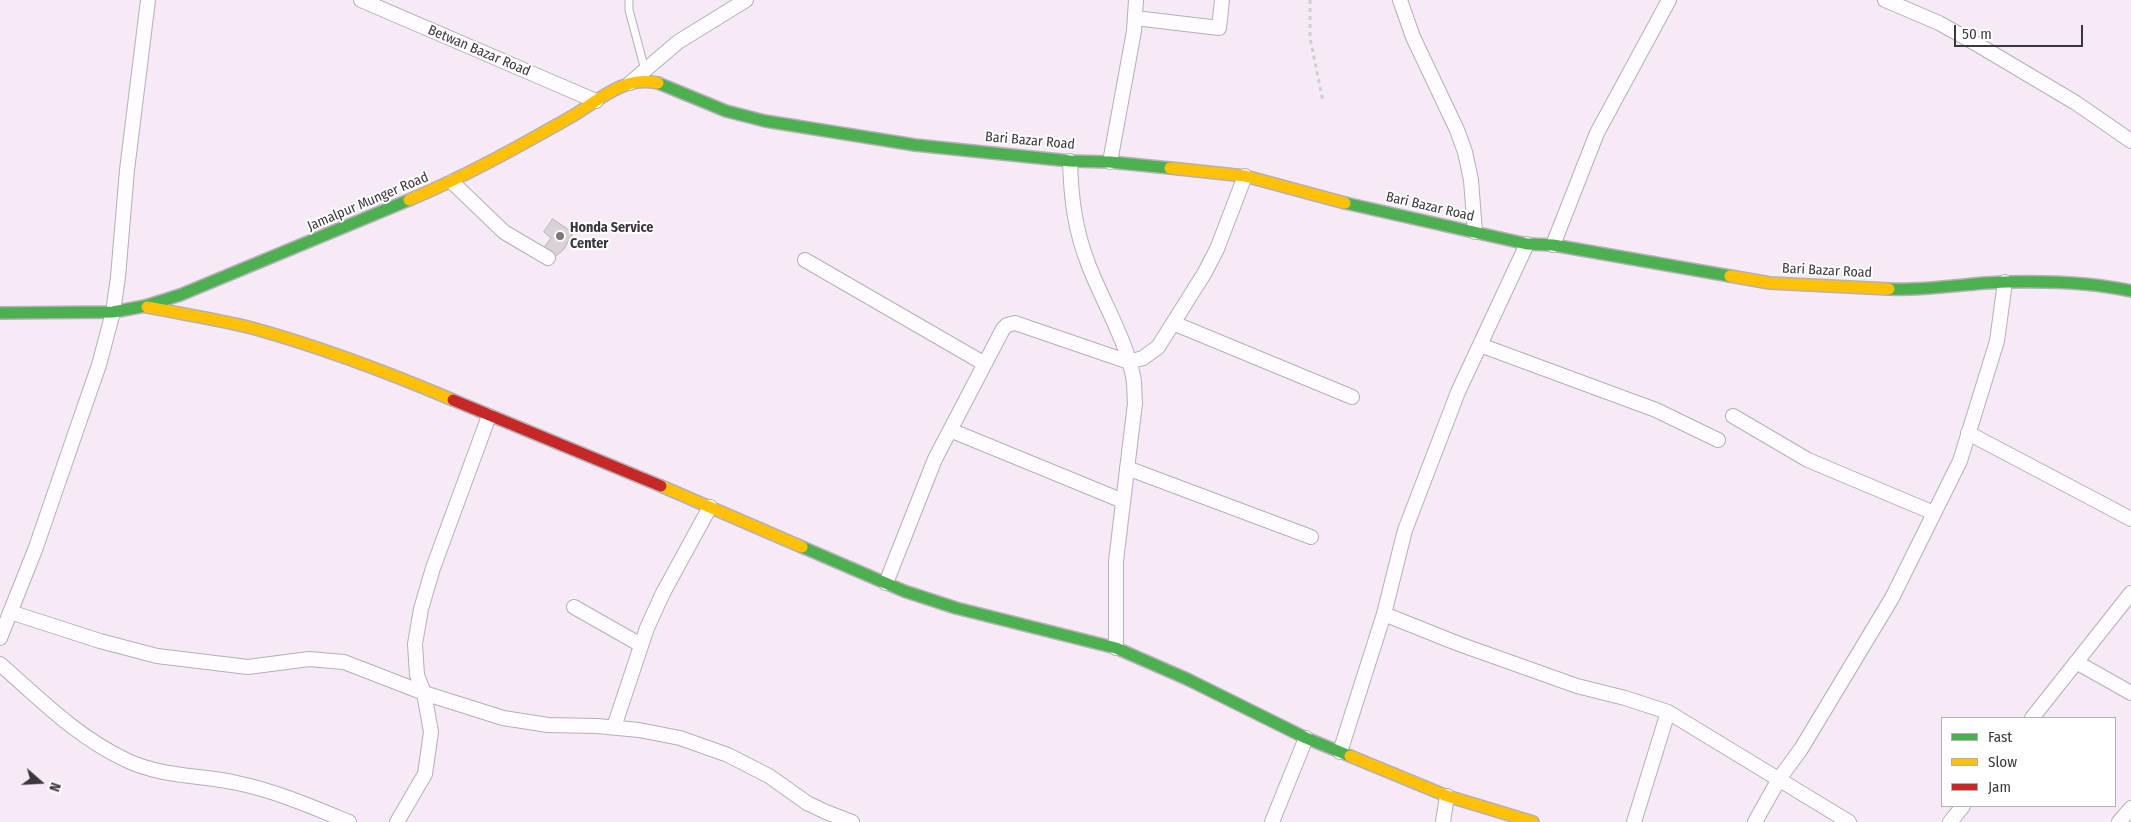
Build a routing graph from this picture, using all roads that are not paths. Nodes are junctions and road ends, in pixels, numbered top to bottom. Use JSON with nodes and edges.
{"nodes":[{"id":1,"x":148,"y":0,"type":"edge"},
{"id":2,"x":361,"y":0,"type":"edge"},
{"id":3,"x":629,"y":0,"type":"edge"},
{"id":4,"x":746,"y":0,"type":"edge"},
{"id":5,"x":1136,"y":0,"type":"edge"},
{"id":6,"x":1222,"y":0,"type":"edge"},
{"id":7,"x":1400,"y":0,"type":"edge"},
{"id":8,"x":1669,"y":0,"type":"edge"},
{"id":9,"x":1885,"y":0,"type":"edge"},
{"id":10,"x":1135,"y":18,"type":"junction"},
{"id":11,"x":645,"y":70,"type":"junction"},
{"id":12,"x":629,"y":84,"type":"junction"},
{"id":13,"x":596,"y":100,"type":"junction"},
{"id":14,"x":726,"y":111,"type":"joint"},
{"id":15,"x":2131,"y":141,"type":"edge"},
{"id":16,"x":1070,"y":161,"type":"junction"},
{"id":17,"x":1110,"y":162,"type":"junction"},
{"id":18,"x":1244,"y":176,"type":"junction"},
{"id":19,"x":452,"y":182,"type":"junction"},
{"id":20,"x":1475,"y":232,"type":"junction"},
{"id":21,"x":1527,"y":244,"type":"junction"},
{"id":22,"x":1553,"y":244,"type":"junction"},
{"id":23,"x":548,"y":258,"type":"dead end"},
{"id":24,"x":805,"y":260,"type":"dead end"},
{"id":25,"x":2122,"y":278,"type":"dead end"},
{"id":26,"x":2006,"y":282,"type":"junction"},
{"id":27,"x":2104,"y":285,"type":"junction"},
{"id":28,"x":2131,"y":291,"type":"edge"},
{"id":29,"x":145,"y":306,"type":"junction"},
{"id":30,"x":113,"y":312,"type":"junction"},
{"id":31,"x":0,"y":313,"type":"edge"},
{"id":32,"x":1173,"y":323,"type":"junction"},
{"id":33,"x":1480,"y":345,"type":"junction"},
{"id":34,"x":1129,"y":362,"type":"junction"},
{"id":35,"x":985,"y":364,"type":"junction"},
{"id":36,"x":1352,"y":397,"type":"dead end"},
{"id":37,"x":489,"y":416,"type":"junction"},
{"id":38,"x":1733,"y":416,"type":"dead end"},
{"id":39,"x":950,"y":430,"type":"junction"},
{"id":40,"x":1968,"y":433,"type":"junction"},
{"id":41,"x":1718,"y":440,"type":"dead end"},
{"id":42,"x":1126,"y":468,"type":"junction"},
{"id":43,"x":1123,"y":501,"type":"junction"},
{"id":44,"x":710,"y":507,"type":"junction"},
{"id":45,"x":1934,"y":513,"type":"junction"},
{"id":46,"x":2131,"y":519,"type":"edge"},
{"id":47,"x":1312,"y":537,"type":"dead end"},
{"id":48,"x":886,"y":583,"type":"junction"},
{"id":49,"x":2131,"y":593,"type":"edge"},
{"id":50,"x":574,"y":607,"type":"dead end"},
{"id":51,"x":10,"y":612,"type":"junction"},
{"id":52,"x":1384,"y":614,"type":"junction"},
{"id":53,"x":0,"y":638,"type":"edge"},
{"id":54,"x":642,"y":645,"type":"junction"},
{"id":55,"x":1116,"y":648,"type":"junction"},
{"id":56,"x":2076,"y":662,"type":"junction"},
{"id":57,"x":0,"y":664,"type":"edge"},
{"id":58,"x":424,"y":693,"type":"junction"},
{"id":59,"x":2131,"y":693,"type":"edge"},
{"id":60,"x":1668,"y":712,"type":"junction"},
{"id":61,"x":2033,"y":717,"type":"edge"},
{"id":62,"x":614,"y":728,"type":"junction"},
{"id":63,"x":1306,"y":738,"type":"junction"},
{"id":64,"x":1340,"y":752,"type":"junction"},
{"id":65,"x":1779,"y":779,"type":"junction"},
{"id":66,"x":1447,"y":796,"type":"junction"},
{"id":67,"x":1962,"y":807,"type":"edge"},
{"id":68,"x":2131,"y":808,"type":"edge"},
{"id":69,"x":348,"y":822,"type":"edge"},
{"id":70,"x":397,"y":822,"type":"edge"},
{"id":71,"x":852,"y":822,"type":"edge"},
{"id":72,"x":1272,"y":822,"type":"edge"},
{"id":73,"x":1444,"y":822,"type":"edge"},
{"id":74,"x":1533,"y":822,"type":"edge"},
{"id":75,"x":1634,"y":822,"type":"edge"},
{"id":76,"x":1755,"y":822,"type":"edge"},
{"id":77,"x":1849,"y":822,"type":"edge"},
{"id":78,"x":1950,"y":822,"type":"edge"},
{"id":79,"x":2119,"y":822,"type":"edge"}],
"edges":[{"from":1,"to":30,"type":"street"},
{"from":2,"to":13,"type":"street","name":"Betwan Bazar Road"},
{"from":3,"to":11,"type":"lane"},
{"from":4,"to":11,"type":"street"},
{"from":5,"to":10,"type":"street"},
{"from":6,"to":10,"type":"street"},
{"from":7,"to":20,"type":"street"},
{"from":8,"to":22,"type":"street"},
{"from":9,"to":15,"type":"street"},
{"from":10,"to":17,"type":"street"},
{"from":11,"to":12,"type":"street"},
{"from":12,"to":13,"type":"street","name":"Jamalpur Munger Road"},
{"from":12,"to":14,"type":"street","name":"Jamalpur Munger Road"},
{"from":13,"to":19,"type":"street","name":"Jamalpur Munger Road"},
{"from":14,"to":16,"type":"street","name":"Bari Bazar Road"},
{"from":16,"to":17,"type":"street","name":"Bari Bazar Road"},
{"from":16,"to":34,"type":"street"},
{"from":17,"to":18,"type":"street","name":"Bari Bazar Road"},
{"from":18,"to":20,"type":"street","name":"Bari Bazar Road"},
{"from":18,"to":32,"type":"street"},
{"from":19,"to":23,"type":"street"},
{"from":19,"to":29,"type":"street","name":"Jamalpur Munger Road"},
{"from":20,"to":21,"type":"street","name":"Bari Bazar Road"},
{"from":21,"to":22,"type":"street","name":"Bari Bazar Road"},
{"from":21,"to":33,"type":"street"},
{"from":22,"to":26,"type":"street","name":"Bari Bazar Road"},
{"from":24,"to":35,"type":"street"},
{"from":25,"to":27,"type":"street"},
{"from":26,"to":27,"type":"street","name":"Bari Bazar Road"},
{"from":26,"to":40,"type":"street"},
{"from":27,"to":28,"type":"street","name":"Bari Bazar Road"},
{"from":29,"to":30,"type":"street","name":"Jamalpur Munger Road"},
{"from":29,"to":37,"type":"street"},
{"from":30,"to":31,"type":"street","name":"Jamalpur Munger Road"},
{"from":30,"to":51,"type":"street"},
{"from":32,"to":34,"type":"street"},
{"from":32,"to":36,"type":"street"},
{"from":33,"to":41,"type":"street"},
{"from":33,"to":52,"type":"street"},
{"from":34,"to":35,"type":"street"},
{"from":34,"to":42,"type":"street"},
{"from":35,"to":39,"type":"street"},
{"from":37,"to":44,"type":"street"},
{"from":37,"to":58,"type":"street"},
{"from":38,"to":45,"type":"street"},
{"from":39,"to":43,"type":"street"},
{"from":39,"to":48,"type":"street"},
{"from":40,"to":45,"type":"street"},
{"from":40,"to":46,"type":"street"},
{"from":42,"to":43,"type":"street"},
{"from":42,"to":47,"type":"street"},
{"from":43,"to":55,"type":"street"},
{"from":44,"to":48,"type":"street"},
{"from":44,"to":54,"type":"street"},
{"from":45,"to":65,"type":"street"},
{"from":48,"to":55,"type":"street"},
{"from":49,"to":56,"type":"street"},
{"from":50,"to":54,"type":"street"},
{"from":51,"to":53,"type":"street"},
{"from":51,"to":58,"type":"street"},
{"from":52,"to":60,"type":"street"},
{"from":52,"to":64,"type":"street"},
{"from":54,"to":62,"type":"street"},
{"from":55,"to":63,"type":"street"},
{"from":56,"to":59,"type":"street"},
{"from":56,"to":61,"type":"street"},
{"from":57,"to":69,"type":"street"},
{"from":58,"to":62,"type":"street"},
{"from":58,"to":70,"type":"street"},
{"from":60,"to":65,"type":"street"},
{"from":60,"to":75,"type":"street"},
{"from":62,"to":71,"type":"street"},
{"from":63,"to":64,"type":"street"},
{"from":63,"to":72,"type":"street"},
{"from":64,"to":66,"type":"street"},
{"from":65,"to":76,"type":"street"},
{"from":65,"to":77,"type":"street"},
{"from":66,"to":73,"type":"street"},
{"from":66,"to":74,"type":"street"},
{"from":67,"to":78,"type":"street"},
{"from":68,"to":79,"type":"street"}]}
